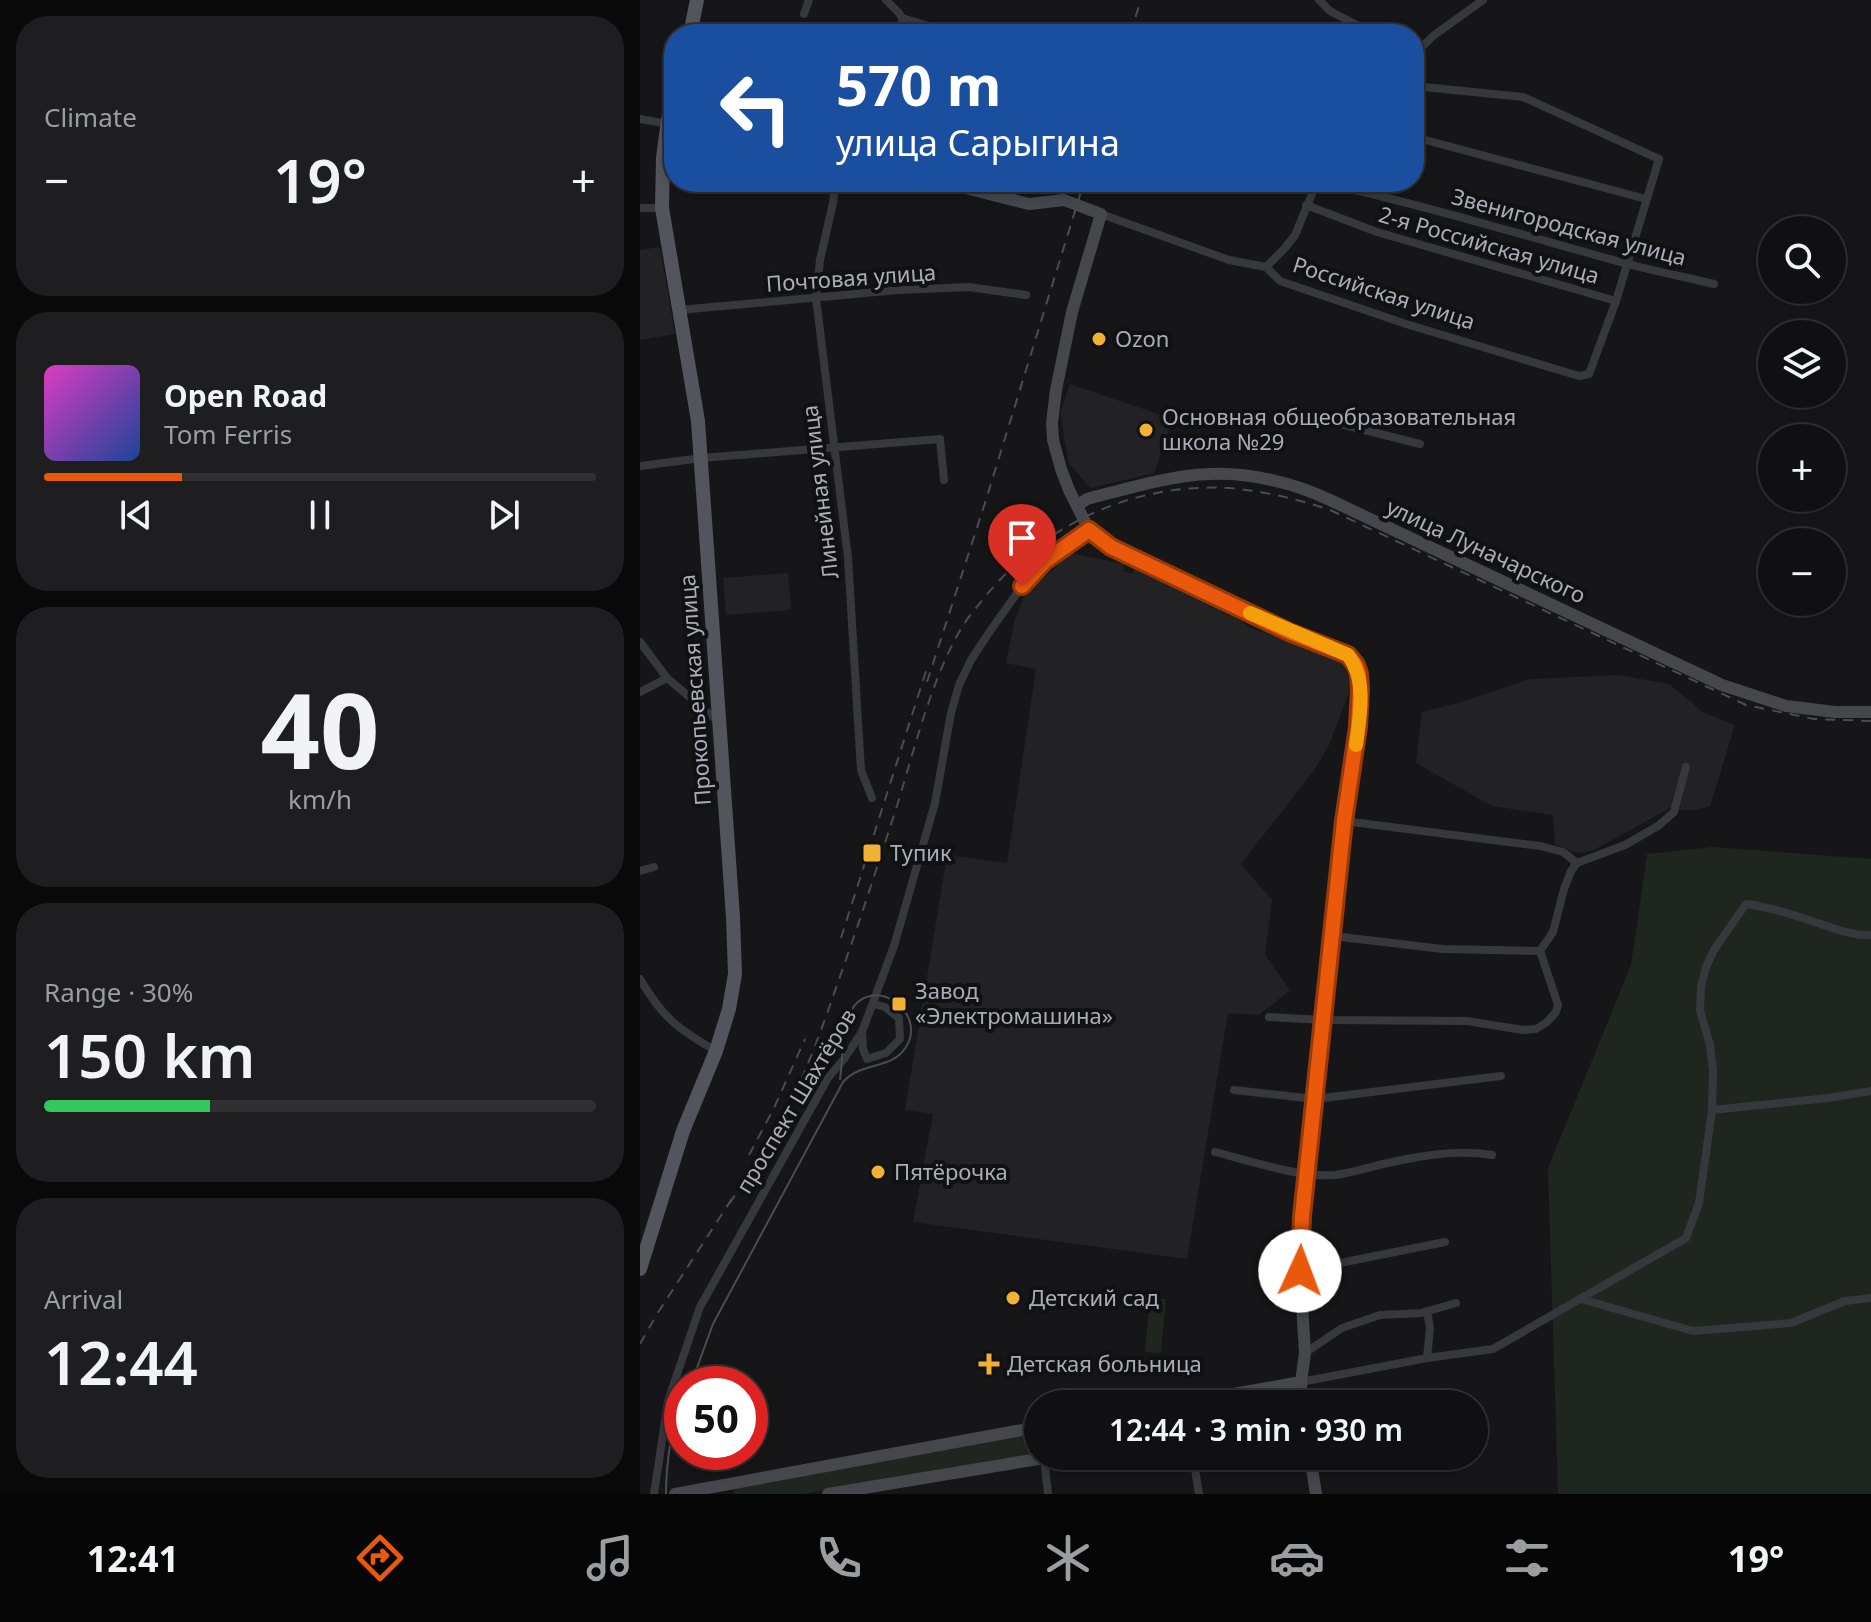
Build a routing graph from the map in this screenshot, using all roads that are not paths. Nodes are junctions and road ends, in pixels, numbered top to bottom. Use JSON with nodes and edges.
{"nodes":[{"id":1,"x":697,"y":0,"type":"edge"},
{"id":2,"x":704,"y":0,"type":"edge"},
{"id":3,"x":809,"y":0,"type":"edge"},
{"id":4,"x":886,"y":0,"type":"edge"},
{"id":5,"x":1319,"y":0,"type":"edge"},
{"id":6,"x":1483,"y":0,"type":"edge"},
{"id":7,"x":804,"y":14,"type":"dead end"},
{"id":8,"x":902,"y":18,"type":"junction"},
{"id":9,"x":693,"y":24,"type":"edge"},
{"id":10,"x":694,"y":24,"type":"edge"},
{"id":11,"x":902,"y":24,"type":"edge"},
{"id":12,"x":922,"y":24,"type":"edge"},
{"id":13,"x":1355,"y":24,"type":"edge"},
{"id":14,"x":1424,"y":45,"type":"edge"},
{"id":15,"x":1424,"y":87,"type":"edge"},
{"id":16,"x":664,"y":117,"type":"edge"},
{"id":17,"x":640,"y":119,"type":"edge"},
{"id":18,"x":1424,"y":140,"type":"edge"},
{"id":19,"x":664,"y":152,"type":"edge"},
{"id":20,"x":833,"y":192,"type":"edge"},
{"id":21,"x":982,"y":192,"type":"edge"},
{"id":22,"x":1313,"y":192,"type":"edge"},
{"id":23,"x":1365,"y":192,"type":"edge"},
{"id":24,"x":1646,"y":199,"type":"junction"},
{"id":25,"x":1306,"y":205,"type":"junction"},
{"id":26,"x":640,"y":208,"type":"edge"},
{"id":27,"x":662,"y":208,"type":"junction"},
{"id":28,"x":1101,"y":214,"type":"junction"},
{"id":29,"x":1627,"y":264,"type":"junction"},
{"id":30,"x":1266,"y":267,"type":"junction"},
{"id":31,"x":1714,"y":284,"type":"dead end"},
{"id":32,"x":1026,"y":295,"type":"dead end"},
{"id":33,"x":816,"y":298,"type":"junction"},
{"id":34,"x":1616,"y":301,"type":"junction"},
{"id":35,"x":679,"y":310,"type":"junction"},
{"id":36,"x":1325,"y":420,"type":"dead end"},
{"id":37,"x":1420,"y":444,"type":"dead end"},
{"id":38,"x":833,"y":447,"type":"junction"},
{"id":39,"x":702,"y":458,"type":"junction"},
{"id":40,"x":640,"y":466,"type":"edge"},
{"id":41,"x":944,"y":480,"type":"dead end"},
{"id":42,"x":1078,"y":505,"type":"junction"},
{"id":43,"x":1089,"y":530,"type":"junction"},
{"id":44,"x":640,"y":642,"type":"edge"},
{"id":45,"x":667,"y":678,"type":"junction"},
{"id":46,"x":640,"y":692,"type":"edge"},
{"id":47,"x":1871,"y":712,"type":"edge"},
{"id":48,"x":719,"y":723,"type":"junction"},
{"id":49,"x":1686,"y":767,"type":"dead end"},
{"id":50,"x":872,"y":798,"type":"dead end"},
{"id":51,"x":1344,"y":821,"type":"junction"},
{"id":52,"x":1577,"y":863,"type":"junction"},
{"id":53,"x":654,"y":867,"type":"dead end"},
{"id":54,"x":640,"y":871,"type":"edge"},
{"id":55,"x":1871,"y":935,"type":"edge"},
{"id":56,"x":1333,"y":936,"type":"junction"},
{"id":57,"x":1540,"y":951,"type":"junction"},
{"id":58,"x":640,"y":979,"type":"edge"},
{"id":59,"x":874,"y":1004,"type":"junction"},
{"id":60,"x":1269,"y":1017,"type":"dead end"},
{"id":61,"x":1323,"y":1020,"type":"junction"},
{"id":62,"x":862,"y":1032,"type":"junction"},
{"id":63,"x":716,"y":1051,"type":"junction"},
{"id":64,"x":1501,"y":1076,"type":"dead end"},
{"id":65,"x":1234,"y":1090,"type":"dead end"},
{"id":66,"x":1871,"y":1091,"type":"edge"},
{"id":67,"x":1315,"y":1099,"type":"junction"},
{"id":68,"x":1712,"y":1110,"type":"junction"},
{"id":69,"x":1215,"y":1152,"type":"dead end"},
{"id":70,"x":1492,"y":1155,"type":"dead end"},
{"id":71,"x":1307,"y":1174,"type":"junction"},
{"id":72,"x":1445,"y":1242,"type":"dead end"},
{"id":73,"x":640,"y":1269,"type":"edge"},
{"id":74,"x":1300,"y":1271,"type":"junction"},
{"id":75,"x":1871,"y":1298,"type":"edge"},
{"id":76,"x":1581,"y":1299,"type":"junction"},
{"id":77,"x":1456,"y":1303,"type":"dead end"},
{"id":78,"x":1427,"y":1311,"type":"junction"},
{"id":79,"x":1305,"y":1353,"type":"junction"},
{"id":80,"x":1427,"y":1358,"type":"junction"},
{"id":81,"x":1301,"y":1382,"type":"junction"},
{"id":82,"x":1256,"y":1390,"type":"edge"},
{"id":83,"x":1301,"y":1390,"type":"edge"},
{"id":84,"x":1024,"y":1430,"type":"edge"},
{"id":85,"x":1024,"y":1461,"type":"edge"},
{"id":86,"x":1049,"y":1470,"type":"edge"},
{"id":87,"x":1195,"y":1470,"type":"edge"},
{"id":88,"x":1312,"y":1470,"type":"edge"},
{"id":89,"x":654,"y":1494,"type":"edge"},
{"id":90,"x":675,"y":1494,"type":"edge"},
{"id":91,"x":828,"y":1494,"type":"edge"},
{"id":92,"x":1048,"y":1494,"type":"edge"},
{"id":93,"x":1199,"y":1494,"type":"edge"},
{"id":94,"x":1316,"y":1494,"type":"edge"}],
"edges":[{"from":1,"to":9,"type":"main road"},
{"from":2,"to":10,"type":"main road"},
{"from":3,"to":7,"type":"street"},
{"from":4,"to":8,"type":"street"},
{"from":5,"to":13,"type":"street"},
{"from":6,"to":14,"type":"street"},
{"from":8,"to":11,"type":"street"},
{"from":8,"to":12,"type":"street"},
{"from":15,"to":24,"type":"street"},
{"from":16,"to":17,"type":"street"},
{"from":18,"to":24,"type":"street"},
{"from":19,"to":27,"type":"main road","name":"Прокопьевская улица"},
{"from":20,"to":33,"type":"street","name":"Линейная улица"},
{"from":21,"to":28,"type":"main road","name":"Российская улица"},
{"from":22,"to":25,"type":"street"},
{"from":23,"to":29,"type":"street","name":"Звенигородская улица"},
{"from":24,"to":29,"type":"street"},
{"from":25,"to":30,"type":"street"},
{"from":25,"to":34,"type":"street","name":"2-я Российская улица"},
{"from":26,"to":27,"type":"street"},
{"from":27,"to":35,"type":"main road","name":"Прокопьевская улица"},
{"from":28,"to":30,"type":"street","name":"Российская улица"},
{"from":28,"to":42,"type":"main road"},
{"from":29,"to":31,"type":"street","name":"Звенигородская улица"},
{"from":29,"to":34,"type":"street"},
{"from":30,"to":34,"type":"street","name":"Российская улица"},
{"from":32,"to":33,"type":"street","name":"Почтовая улица"},
{"from":33,"to":35,"type":"street","name":"Почтовая улица"},
{"from":33,"to":38,"type":"street","name":"Линейная улица"},
{"from":35,"to":39,"type":"main road","name":"Прокопьевская улица"},
{"from":36,"to":37,"type":"street"},
{"from":38,"to":39,"type":"street"},
{"from":38,"to":41,"type":"street"},
{"from":38,"to":50,"type":"street","name":"Линейная улица"},
{"from":39,"to":40,"type":"street"},
{"from":39,"to":48,"type":"main road","name":"Прокопьевская улица"},
{"from":42,"to":43,"type":"main road"},
{"from":42,"to":47,"type":"main road","name":"улица Луначарского"},
{"from":43,"to":51,"type":"main road"},
{"from":43,"to":59,"type":"street","name":"проспект Шахтёров"},
{"from":44,"to":45,"type":"street"},
{"from":45,"to":46,"type":"street"},
{"from":45,"to":48,"type":"street"},
{"from":48,"to":63,"type":"main road","name":"Прокопьевская улица"},
{"from":49,"to":52,"type":"street"},
{"from":51,"to":52,"type":"street"},
{"from":51,"to":56,"type":"main road"},
{"from":52,"to":57,"type":"street"},
{"from":53,"to":54,"type":"street"},
{"from":55,"to":68,"type":"street"},
{"from":56,"to":57,"type":"street"},
{"from":56,"to":61,"type":"main road"},
{"from":57,"to":61,"type":"street"},
{"from":58,"to":63,"type":"street"},
{"from":59,"to":62,"type":"street","name":"проспект Шахтёров"},
{"from":59,"to":62,"type":"street"},
{"from":60,"to":61,"type":"street"},
{"from":61,"to":67,"type":"main road"},
{"from":62,"to":89,"type":"street","name":"проспект Шахтёров"},
{"from":63,"to":73,"type":"main road","name":"Прокопьевская улица"},
{"from":64,"to":67,"type":"street"},
{"from":65,"to":67,"type":"street"},
{"from":66,"to":68,"type":"street"},
{"from":67,"to":71,"type":"main road"},
{"from":68,"to":76,"type":"street"},
{"from":69,"to":71,"type":"street"},
{"from":70,"to":71,"type":"street"},
{"from":71,"to":74,"type":"main road"},
{"from":72,"to":74,"type":"street"},
{"from":74,"to":79,"type":"main road"},
{"from":75,"to":76,"type":"street"},
{"from":76,"to":80,"type":"street"},
{"from":77,"to":78,"type":"street"},
{"from":78,"to":79,"type":"street"},
{"from":78,"to":80,"type":"street"},
{"from":79,"to":81,"type":"main road"},
{"from":80,"to":81,"type":"street"},
{"from":81,"to":82,"type":"main road"},
{"from":81,"to":83,"type":"main road"},
{"from":84,"to":90,"type":"main road"},
{"from":85,"to":91,"type":"main road"},
{"from":86,"to":92,"type":"street"},
{"from":87,"to":93,"type":"street"},
{"from":88,"to":94,"type":"main road"}]}
